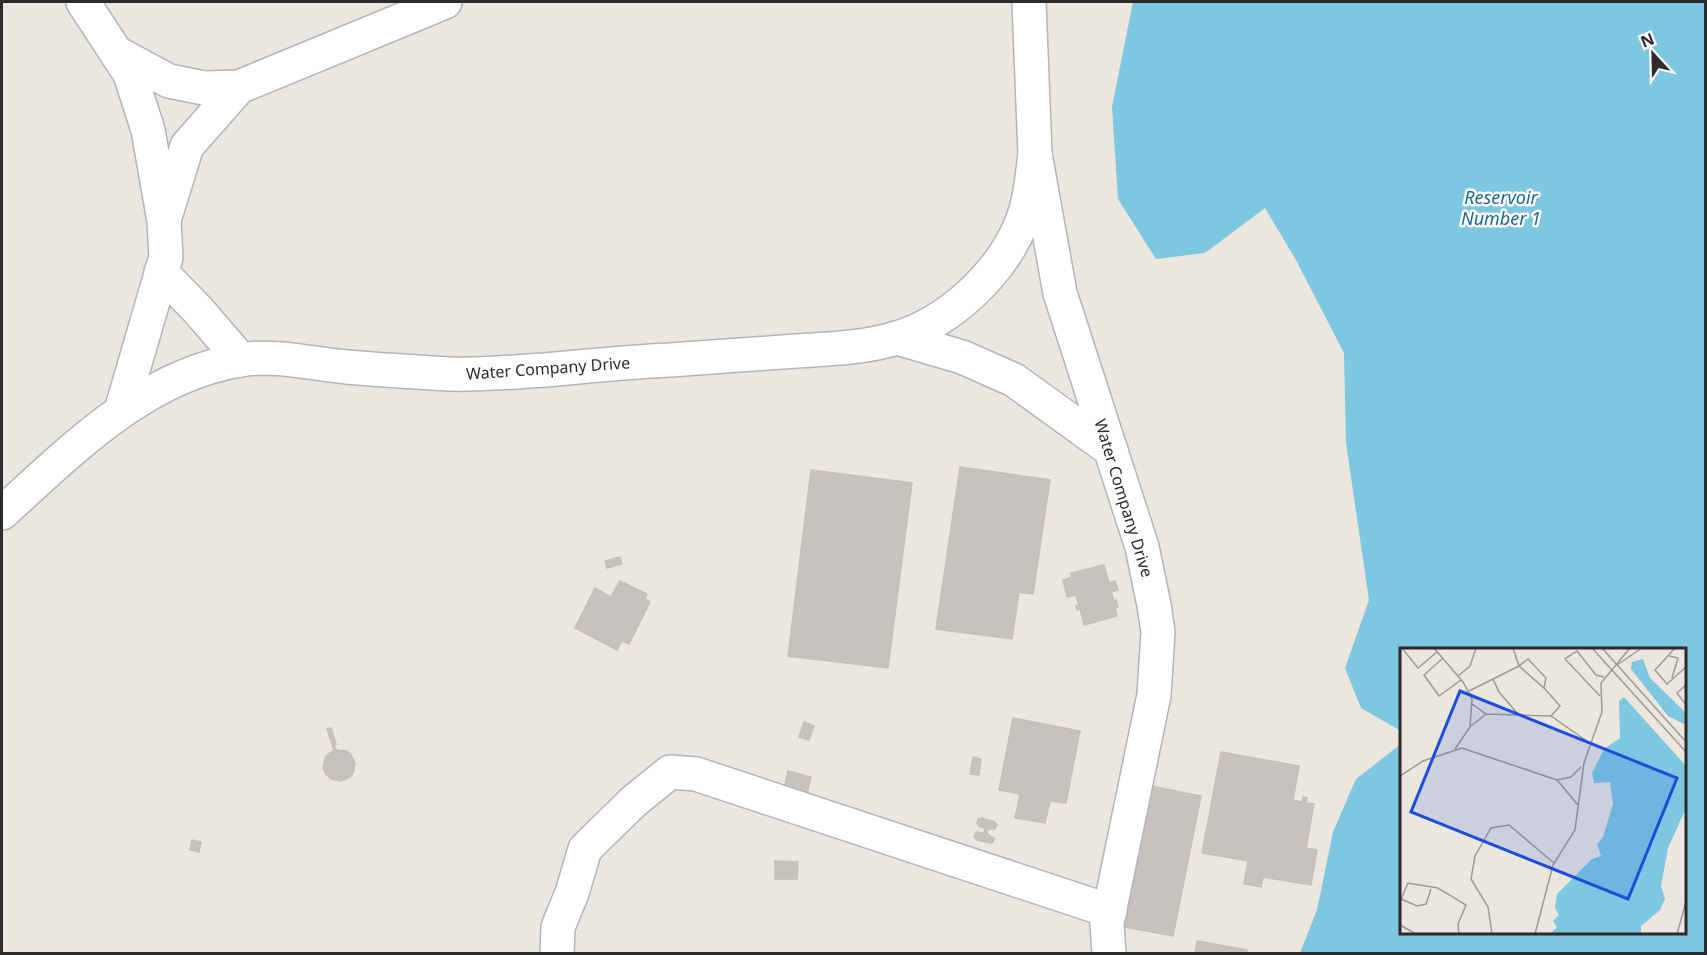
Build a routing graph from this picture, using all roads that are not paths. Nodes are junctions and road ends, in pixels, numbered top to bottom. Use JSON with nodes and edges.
{"nodes":[{"id":1,"x":83,"y":2,"type":"edge"},
{"id":2,"x":445,"y":2,"type":"edge"},
{"id":3,"x":1029,"y":2,"type":"edge"},
{"id":4,"x":117,"y":53,"type":"junction"},
{"id":5,"x":239,"y":87,"type":"junction"},
{"id":6,"x":1035,"y":154,"type":"junction"},
{"id":7,"x":164,"y":221,"type":"junction"},
{"id":8,"x":161,"y":272,"type":"junction"},
{"id":9,"x":897,"y":338,"type":"junction"},
{"id":10,"x":241,"y":360,"type":"junction"},
{"id":11,"x":121,"y":411,"type":"junction"},
{"id":12,"x":1111,"y":450,"type":"junction"},
{"id":13,"x":2,"y":513,"type":"edge"},
{"id":14,"x":1110,"y":911,"type":"junction"},
{"id":15,"x":557,"y":954,"type":"edge"},
{"id":16,"x":1109,"y":954,"type":"edge"}],
"edges":[{"from":1,"to":4,"type":"street"},
{"from":2,"to":5,"type":"street"},
{"from":3,"to":6,"type":"street","name":"Water Company Drive"},
{"from":4,"to":5,"type":"street"},
{"from":4,"to":7,"type":"street"},
{"from":5,"to":7,"type":"street"},
{"from":6,"to":9,"type":"street","name":"Water Company Drive"},
{"from":6,"to":12,"type":"street","name":"Water Company Drive"},
{"from":7,"to":8,"type":"street"},
{"from":8,"to":10,"type":"street"},
{"from":8,"to":11,"type":"street"},
{"from":9,"to":10,"type":"street","name":"Water Company Drive"},
{"from":9,"to":12,"type":"street"},
{"from":10,"to":11,"type":"street","name":"Water Company Drive"},
{"from":11,"to":13,"type":"street","name":"Water Company Drive"},
{"from":12,"to":14,"type":"street","name":"Water Company Drive"},
{"from":14,"to":15,"type":"street"},
{"from":14,"to":16,"type":"street","name":"Water Company Drive"}]}
